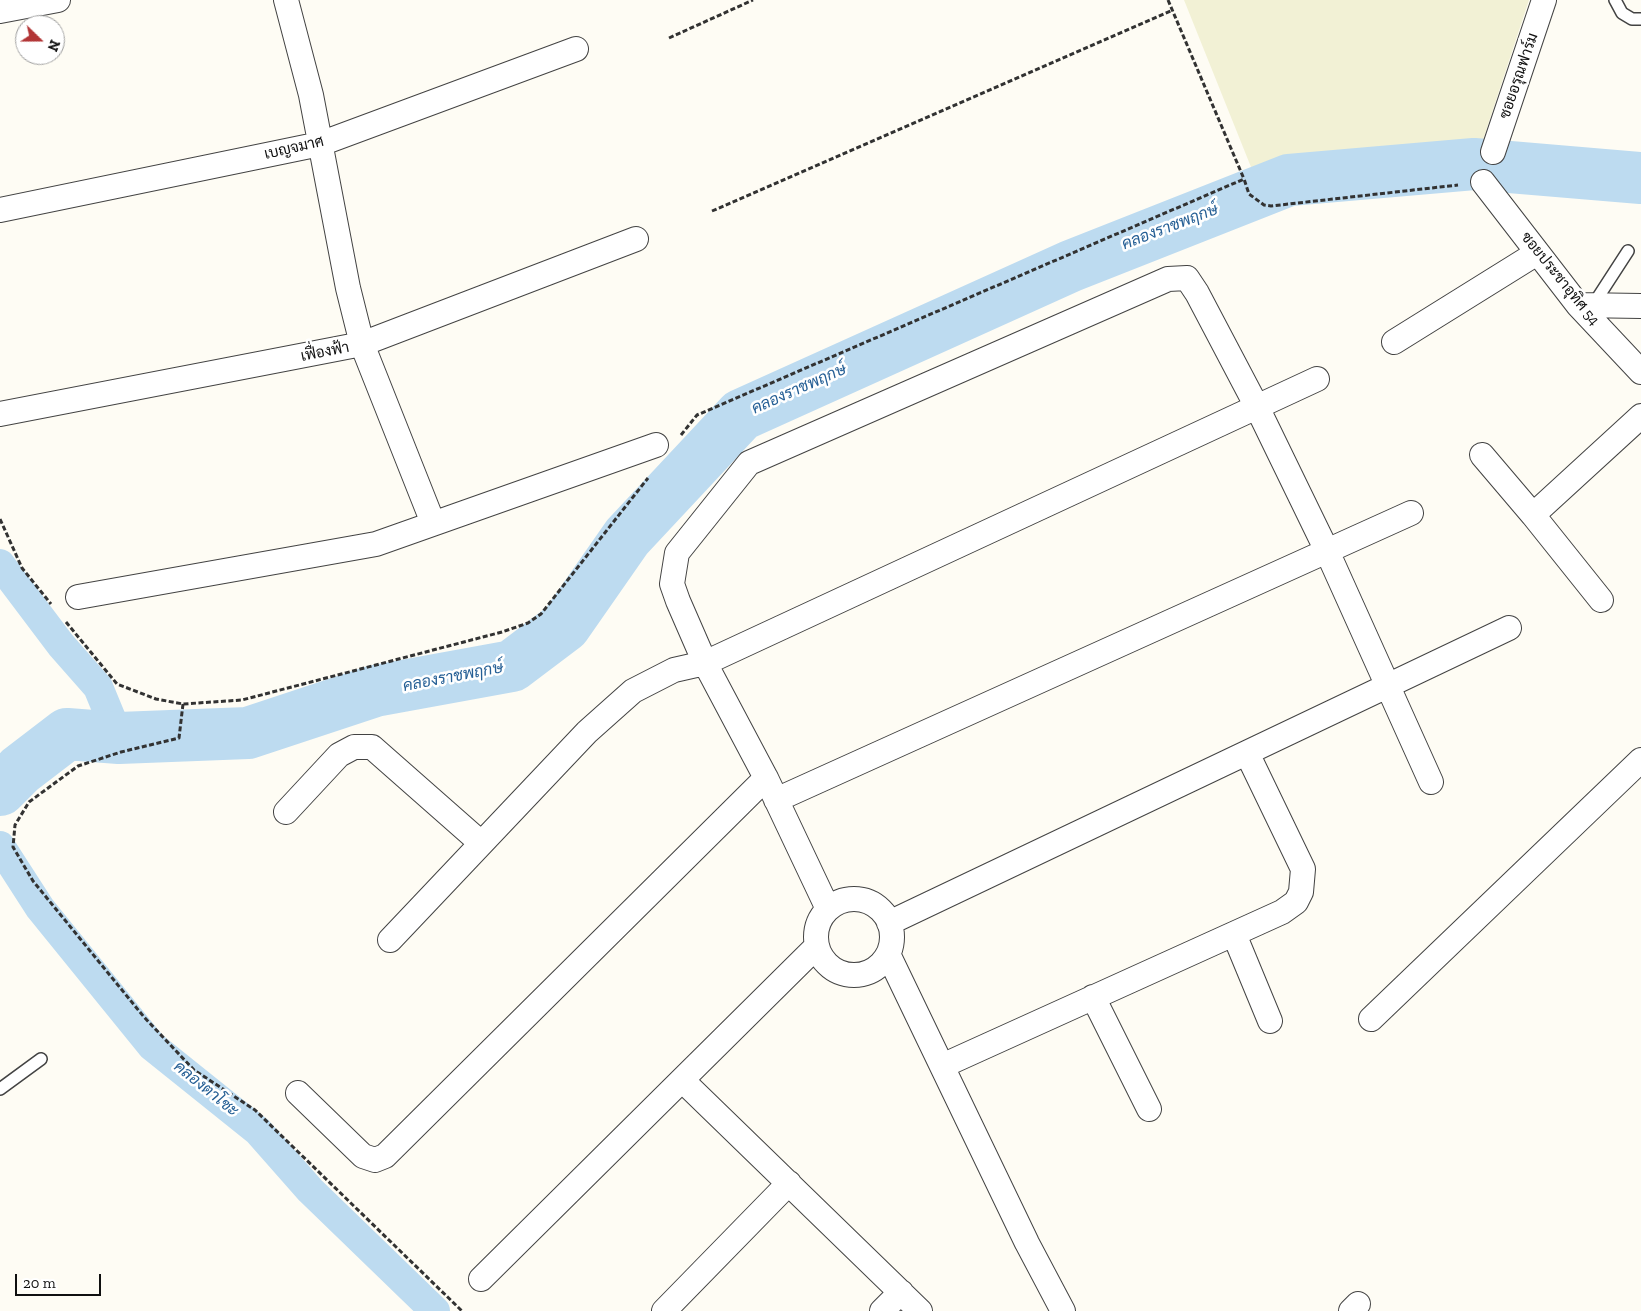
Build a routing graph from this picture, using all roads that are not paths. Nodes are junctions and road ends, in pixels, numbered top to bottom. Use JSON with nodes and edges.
{"nodes":[{"id":1,"x":58,"y":0,"type":"edge"},
{"id":2,"x":286,"y":0,"type":"edge"},
{"id":3,"x":1544,"y":0,"type":"edge"},
{"id":4,"x":1616,"y":0,"type":"edge"},
{"id":5,"x":0,"y":11,"type":"edge"},
{"id":6,"x":1641,"y":19,"type":"edge"},
{"id":7,"x":576,"y":49,"type":"dead end"},
{"id":8,"x":320,"y":144,"type":"junction"},
{"id":9,"x":1493,"y":152,"type":"dead end"},
{"id":10,"x":1483,"y":182,"type":"road end"},
{"id":11,"x":0,"y":210,"type":"edge"},
{"id":12,"x":636,"y":240,"type":"dead end"},
{"id":13,"x":1628,"y":251,"type":"dead end"},
{"id":14,"x":1537,"y":253,"type":"junction"},
{"id":15,"x":1586,"y":305,"type":"junction"},
{"id":16,"x":1641,"y":306,"type":"edge"},
{"id":17,"x":1394,"y":342,"type":"dead end"},
{"id":18,"x":362,"y":344,"type":"junction"},
{"id":19,"x":1641,"y":372,"type":"edge"},
{"id":20,"x":1317,"y":379,"type":"dead end"},
{"id":21,"x":1257,"y":406,"type":"junction"},
{"id":22,"x":0,"y":414,"type":"edge"},
{"id":23,"x":1641,"y":416,"type":"edge"},
{"id":24,"x":656,"y":444,"type":"dead end"},
{"id":25,"x":1482,"y":455,"type":"dead end"},
{"id":26,"x":1411,"y":513,"type":"dead end"},
{"id":27,"x":1533,"y":514,"type":"junction"},
{"id":28,"x":433,"y":523,"type":"junction"},
{"id":29,"x":1327,"y":550,"type":"junction"},
{"id":30,"x":78,"y":597,"type":"dead end"},
{"id":31,"x":1601,"y":600,"type":"dead end"},
{"id":32,"x":1509,"y":628,"type":"dead end"},
{"id":33,"x":705,"y":663,"type":"junction"},
{"id":34,"x":1388,"y":686,"type":"junction"},
{"id":35,"x":1247,"y":753,"type":"junction"},
{"id":36,"x":1641,"y":760,"type":"edge"},
{"id":37,"x":766,"y":778,"type":"junction"},
{"id":38,"x":1431,"y":782,"type":"dead end"},
{"id":39,"x":776,"y":800,"type":"junction"},
{"id":40,"x":286,"y":812,"type":"dead end"},
{"id":41,"x":481,"y":843,"type":"junction"},
{"id":42,"x":828,"y":909,"type":"junction"},
{"id":43,"x":889,"y":923,"type":"junction"},
{"id":44,"x":1234,"y":934,"type":"junction"},
{"id":45,"x":390,"y":940,"type":"dead end"},
{"id":46,"x":817,"y":946,"type":"junction"},
{"id":47,"x":888,"y":954,"type":"junction"},
{"id":48,"x":1093,"y":997,"type":"junction"},
{"id":49,"x":1371,"y":1019,"type":"dead end"},
{"id":50,"x":1270,"y":1021,"type":"dead end"},
{"id":51,"x":41,"y":1060,"type":"dead end"},
{"id":52,"x":942,"y":1066,"type":"junction"},
{"id":53,"x":682,"y":1080,"type":"junction"},
{"id":54,"x":0,"y":1089,"type":"edge"},
{"id":55,"x":298,"y":1094,"type":"dead end"},
{"id":56,"x":1149,"y":1109,"type":"dead end"},
{"id":57,"x":789,"y":1184,"type":"junction"},
{"id":58,"x":481,"y":1279,"type":"dead end"},
{"id":59,"x":901,"y":1292,"type":"junction"},
{"id":60,"x":664,"y":1311,"type":"edge"},
{"id":61,"x":882,"y":1311,"type":"edge"},
{"id":62,"x":920,"y":1311,"type":"edge"},
{"id":63,"x":1063,"y":1311,"type":"edge"}],
"edges":[{"from":1,"to":5,"type":"street"},
{"from":2,"to":8,"type":"street"},
{"from":3,"to":9,"type":"street","name":"ซอยอรุณฟาร์ม"},
{"from":4,"to":6,"type":"lane"},
{"from":7,"to":8,"type":"street","name":"เบญจมาศ"},
{"from":8,"to":11,"type":"street","name":"เบญจมาศ"},
{"from":8,"to":18,"type":"street"},
{"from":10,"to":14,"type":"street","name":"ซอยประชาอุทิศ 54"},
{"from":12,"to":18,"type":"street","name":"เฟื่องฟ้า"},
{"from":13,"to":15,"type":"lane"},
{"from":14,"to":15,"type":"street","name":"ซอยประชาอุทิศ 54"},
{"from":14,"to":17,"type":"street"},
{"from":15,"to":16,"type":"street"},
{"from":15,"to":19,"type":"street","name":"ซอยประชาอุทิศ 54"},
{"from":18,"to":22,"type":"street","name":"เฟื่องฟ้า"},
{"from":18,"to":28,"type":"street"},
{"from":20,"to":21,"type":"street"},
{"from":21,"to":29,"type":"street"},
{"from":21,"to":33,"type":"street"},
{"from":21,"to":33,"type":"street"},
{"from":23,"to":27,"type":"street"},
{"from":24,"to":28,"type":"street"},
{"from":25,"to":27,"type":"street"},
{"from":26,"to":29,"type":"street"},
{"from":27,"to":31,"type":"street"},
{"from":28,"to":30,"type":"street"},
{"from":29,"to":34,"type":"street"},
{"from":29,"to":39,"type":"street"},
{"from":32,"to":34,"type":"street"},
{"from":33,"to":37,"type":"street"},
{"from":33,"to":41,"type":"street"},
{"from":34,"to":35,"type":"street"},
{"from":34,"to":38,"type":"street"},
{"from":35,"to":43,"type":"street"},
{"from":35,"to":44,"type":"street"},
{"from":36,"to":49,"type":"street"},
{"from":37,"to":39,"type":"street"},
{"from":37,"to":55,"type":"street"},
{"from":39,"to":42,"type":"street"},
{"from":40,"to":41,"type":"street"},
{"from":41,"to":45,"type":"street"},
{"from":42,"to":43,"type":"street"},
{"from":42,"to":46,"type":"street"},
{"from":43,"to":47,"type":"street"},
{"from":44,"to":48,"type":"street"},
{"from":44,"to":50,"type":"street"},
{"from":46,"to":47,"type":"street"},
{"from":46,"to":53,"type":"street"},
{"from":47,"to":52,"type":"street"},
{"from":48,"to":52,"type":"street"},
{"from":48,"to":56,"type":"street"},
{"from":51,"to":54,"type":"lane"},
{"from":52,"to":63,"type":"street"},
{"from":53,"to":57,"type":"street"},
{"from":53,"to":58,"type":"street"},
{"from":57,"to":59,"type":"street"},
{"from":57,"to":60,"type":"street"},
{"from":59,"to":61,"type":"street"},
{"from":59,"to":62,"type":"street"}]}
